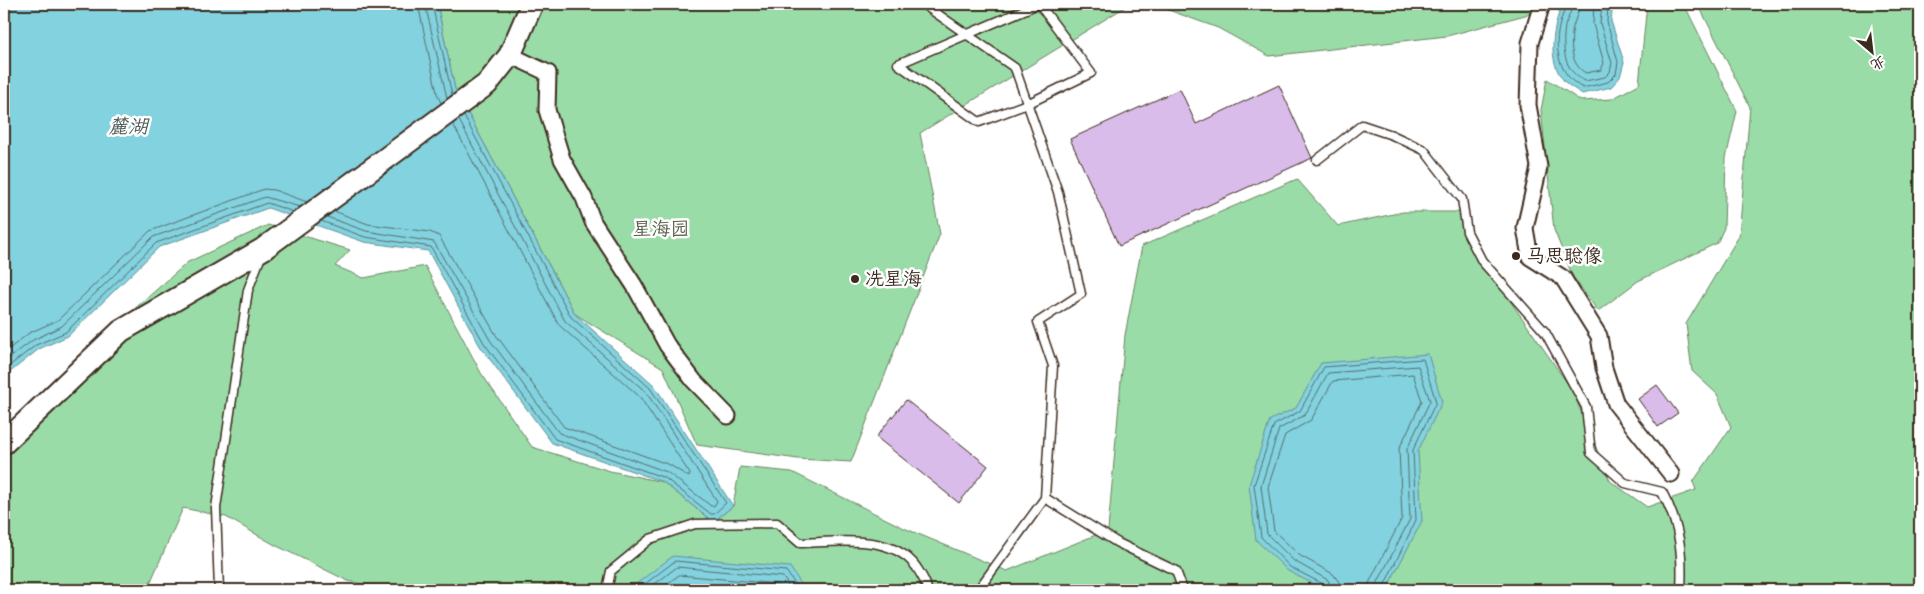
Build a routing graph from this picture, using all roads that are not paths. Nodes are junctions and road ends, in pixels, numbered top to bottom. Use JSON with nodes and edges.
{"nodes":[{"id":1,"x":532,"y":4,"type":"edge"},
{"id":2,"x":923,"y":4,"type":"edge"},
{"id":3,"x":1039,"y":4,"type":"edge"},
{"id":4,"x":1542,"y":4,"type":"edge"},
{"id":5,"x":967,"y":35,"type":"junction"},
{"id":6,"x":510,"y":56,"type":"junction"},
{"id":7,"x":1027,"y":104,"type":"junction"},
{"id":8,"x":1317,"y":160,"type":"dead end"},
{"id":9,"x":263,"y":249,"type":"junction"},
{"id":10,"x":728,"y":416,"type":"dead end"},
{"id":11,"x":4,"y":443,"type":"edge"},
{"id":12,"x":1671,"y":474,"type":"dead end"},
{"id":13,"x":1045,"y":498,"type":"junction"},
{"id":14,"x":219,"y":590,"type":"edge"},
{"id":15,"x":607,"y":590,"type":"edge"},
{"id":16,"x":927,"y":590,"type":"edge"},
{"id":17,"x":978,"y":590,"type":"edge"},
{"id":18,"x":1183,"y":590,"type":"edge"},
{"id":19,"x":1681,"y":590,"type":"edge"}],
"edges":[{"from":1,"to":6,"type":"street"},
{"from":2,"to":5,"type":"lane"},
{"from":3,"to":5,"type":"lane"},
{"from":3,"to":7,"type":"lane"},
{"from":4,"to":12,"type":"street"},
{"from":5,"to":7,"type":"lane"},
{"from":5,"to":7,"type":"lane"},
{"from":6,"to":9,"type":"street"},
{"from":6,"to":10,"type":"street"},
{"from":7,"to":13,"type":"lane"},
{"from":8,"to":19,"type":"lane"},
{"from":9,"to":11,"type":"street"},
{"from":9,"to":14,"type":"lane"},
{"from":13,"to":17,"type":"lane"},
{"from":13,"to":18,"type":"lane"},
{"from":15,"to":16,"type":"lane"}]}
